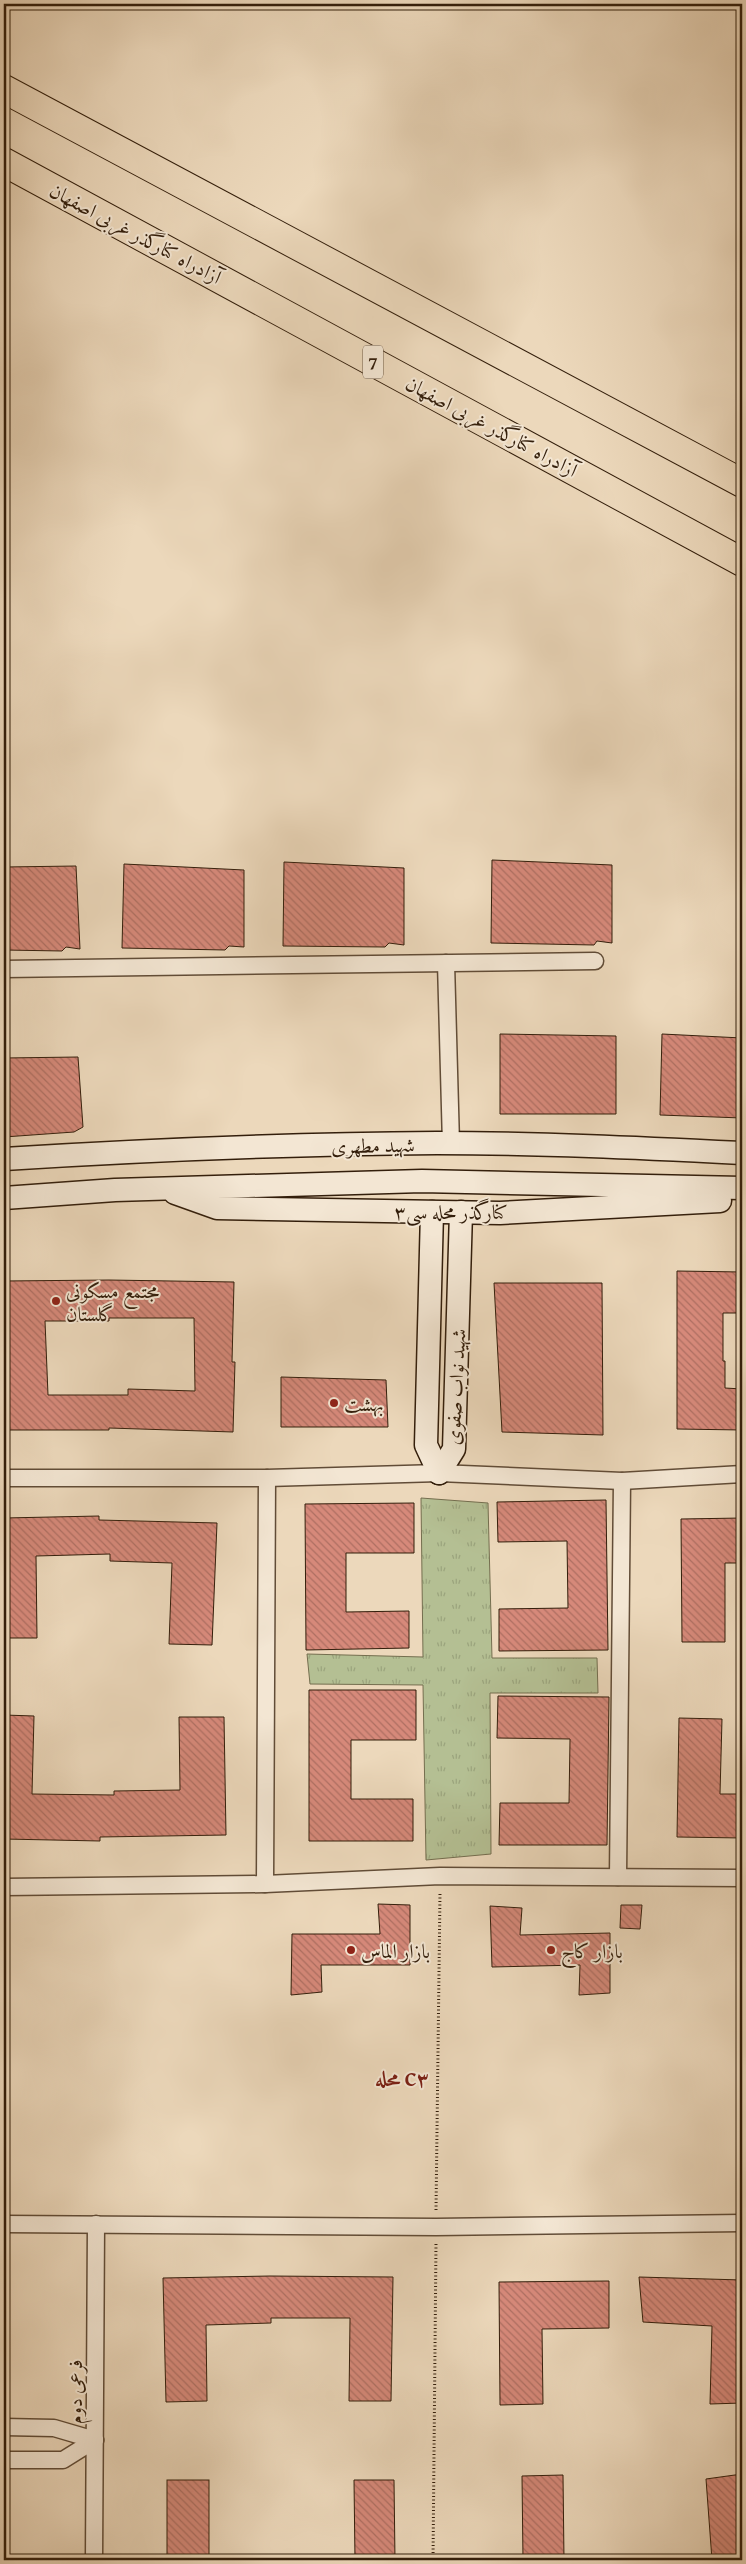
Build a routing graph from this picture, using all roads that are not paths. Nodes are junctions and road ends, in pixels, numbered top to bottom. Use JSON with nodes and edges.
{"nodes":[{"id":1,"x":4,"y":89,"type":"edge"},
{"id":2,"x":4,"y":162,"type":"edge"},
{"id":3,"x":742,"y":484,"type":"edge"},
{"id":4,"x":742,"y":562,"type":"edge"},
{"id":5,"x":595,"y":961,"type":"dead end"},
{"id":6,"x":446,"y":963,"type":"junction"},
{"id":7,"x":4,"y":969,"type":"edge"},
{"id":8,"x":452,"y":1144,"type":"junction"},
{"id":9,"x":742,"y":1154,"type":"edge"},
{"id":10,"x":4,"y":1159,"type":"edge"},
{"id":11,"x":742,"y":1188,"type":"edge"},
{"id":12,"x":162,"y":1189,"type":"junction"},
{"id":13,"x":4,"y":1198,"type":"edge"},
{"id":14,"x":742,"y":1200,"type":"edge"},
{"id":15,"x":432,"y":1212,"type":"junction"},
{"id":16,"x":461,"y":1212,"type":"junction"},
{"id":17,"x":431,"y":1252,"type":"junction"},
{"id":18,"x":461,"y":1256,"type":"junction"},
{"id":19,"x":439,"y":1474,"type":"junction"},
{"id":20,"x":742,"y":1474,"type":"edge"},
{"id":21,"x":4,"y":1478,"type":"edge"},
{"id":22,"x":266,"y":1478,"type":"junction"},
{"id":23,"x":622,"y":1481,"type":"junction"},
{"id":24,"x":618,"y":1877,"type":"junction"},
{"id":25,"x":742,"y":1878,"type":"edge"},
{"id":26,"x":265,"y":1884,"type":"junction"},
{"id":27,"x":4,"y":1887,"type":"edge"},
{"id":28,"x":742,"y":2223,"type":"edge"},
{"id":29,"x":4,"y":2224,"type":"edge"},
{"id":30,"x":96,"y":2224,"type":"junction"},
{"id":31,"x":4,"y":2427,"type":"edge"},
{"id":32,"x":95,"y":2440,"type":"junction"},
{"id":33,"x":4,"y":2460,"type":"edge"},
{"id":34,"x":94,"y":2560,"type":"edge"}],
"edges":[{"from":1,"to":3,"type":"highway"},
{"from":2,"to":4,"type":"highway","name":"آزادراه کنارگذر غربی اصفهان","number":"7"},
{"from":5,"to":6,"type":"street"},
{"from":6,"to":7,"type":"street"},
{"from":6,"to":8,"type":"street"},
{"from":8,"to":9,"type":"main road","name":"شهید مطهری"},
{"from":8,"to":10,"type":"main road","name":"شهید مطهری"},
{"from":11,"to":12,"type":"main road","name":"شهید مطهری"},
{"from":12,"to":13,"type":"main road","name":"شهید مطهری"},
{"from":12,"to":15,"type":"main road","name":"کنارگذر محله سی۳"},
{"from":14,"to":16,"type":"main road","name":"کنارگذر محله سی۳"},
{"from":15,"to":16,"type":"main road","name":"کنارگذر محله سی۳"},
{"from":15,"to":17,"type":"main road","name":"شهید نواب صفوی"},
{"from":16,"to":18,"type":"main road","name":"شهید نواب صفوی"},
{"from":17,"to":18,"type":"main road"},
{"from":17,"to":19,"type":"main road","name":"شهید نواب صفوی"},
{"from":18,"to":19,"type":"main road","name":"شهید نواب صفوی"},
{"from":19,"to":22,"type":"street"},
{"from":19,"to":23,"type":"street"},
{"from":20,"to":23,"type":"street"},
{"from":21,"to":22,"type":"street"},
{"from":22,"to":26,"type":"street"},
{"from":23,"to":24,"type":"street"},
{"from":24,"to":25,"type":"street"},
{"from":24,"to":26,"type":"street"},
{"from":26,"to":27,"type":"street"},
{"from":28,"to":30,"type":"street"},
{"from":29,"to":30,"type":"street"},
{"from":30,"to":32,"type":"street","name":"فرعی دوم"},
{"from":31,"to":32,"type":"street"},
{"from":32,"to":33,"type":"street"},
{"from":32,"to":34,"type":"street","name":"فرعی دوم"}]}
